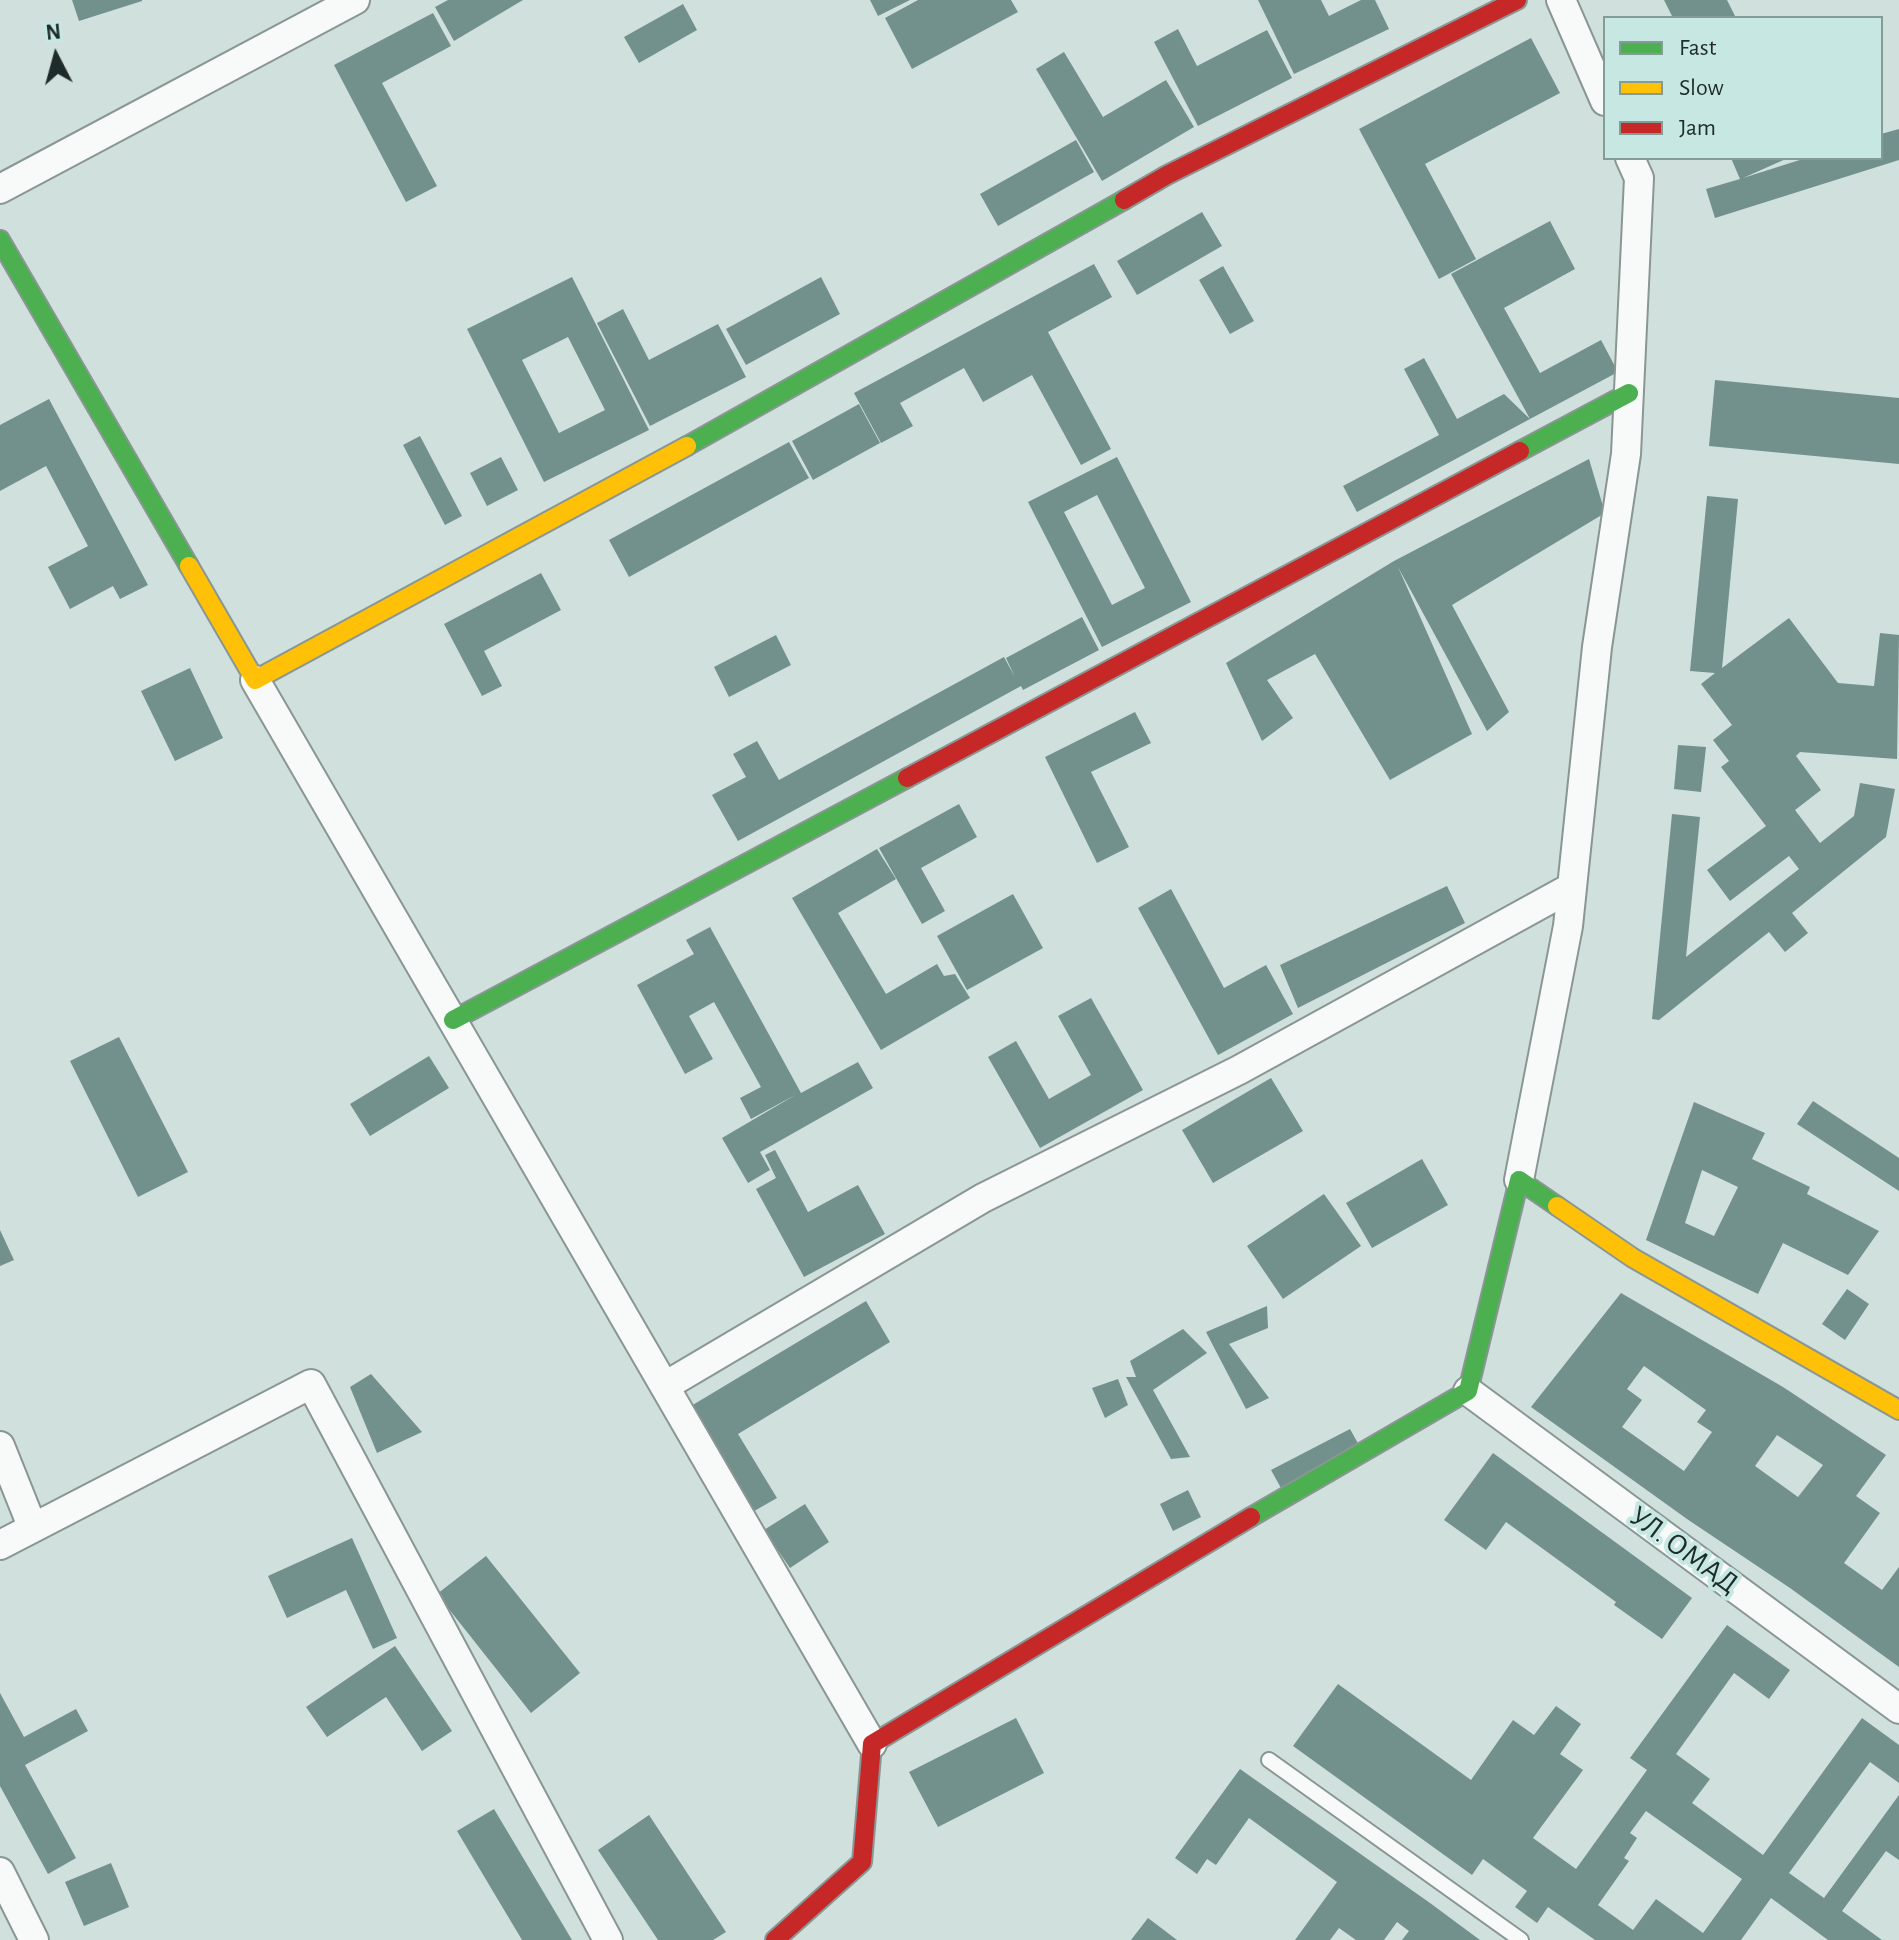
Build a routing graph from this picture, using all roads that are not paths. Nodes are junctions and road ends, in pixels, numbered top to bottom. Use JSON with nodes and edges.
{"nodes":[{"id":1,"x":355,"y":0,"type":"edge"},
{"id":2,"x":1517,"y":0,"type":"edge"},
{"id":3,"x":1561,"y":0,"type":"edge"},
{"id":4,"x":1603,"y":96,"type":"edge"},
{"id":5,"x":1631,"y":160,"type":"edge"},
{"id":6,"x":0,"y":189,"type":"edge"},
{"id":7,"x":0,"y":240,"type":"edge"},
{"id":8,"x":1629,"y":393,"type":"junction"},
{"id":9,"x":255,"y":680,"type":"junction"},
{"id":10,"x":1572,"y":887,"type":"junction"},
{"id":11,"x":453,"y":1020,"type":"junction"},
{"id":12,"x":1519,"y":1180,"type":"junction"},
{"id":13,"x":665,"y":1386,"type":"junction"},
{"id":14,"x":1468,"y":1391,"type":"junction"},
{"id":15,"x":1899,"y":1410,"type":"edge"},
{"id":16,"x":0,"y":1446,"type":"edge"},
{"id":17,"x":32,"y":1526,"type":"junction"},
{"id":18,"x":0,"y":1545,"type":"edge"},
{"id":19,"x":1899,"y":1709,"type":"edge"},
{"id":20,"x":872,"y":1744,"type":"junction"},
{"id":21,"x":1269,"y":1760,"type":"dead end"},
{"id":22,"x":0,"y":1872,"type":"edge"},
{"id":23,"x":34,"y":1940,"type":"edge"},
{"id":24,"x":608,"y":1940,"type":"edge"},
{"id":25,"x":775,"y":1940,"type":"edge"},
{"id":26,"x":1521,"y":1940,"type":"edge"}],
"edges":[{"from":1,"to":6,"type":"street"},
{"from":2,"to":9,"type":"street"},
{"from":3,"to":4,"type":"street"},
{"from":5,"to":8,"type":"street"},
{"from":7,"to":9,"type":"street"},
{"from":8,"to":10,"type":"street"},
{"from":8,"to":11,"type":"street"},
{"from":9,"to":11,"type":"street"},
{"from":10,"to":12,"type":"street"},
{"from":10,"to":13,"type":"street"},
{"from":11,"to":13,"type":"street"},
{"from":12,"to":14,"type":"street"},
{"from":12,"to":15,"type":"street"},
{"from":13,"to":20,"type":"street"},
{"from":14,"to":19,"type":"street","name":"УЛ. ОМАД"},
{"from":14,"to":20,"type":"street"},
{"from":16,"to":17,"type":"street"},
{"from":17,"to":18,"type":"street"},
{"from":17,"to":24,"type":"street"},
{"from":20,"to":25,"type":"street"},
{"from":21,"to":26,"type":"lane"},
{"from":22,"to":23,"type":"street"}]}
